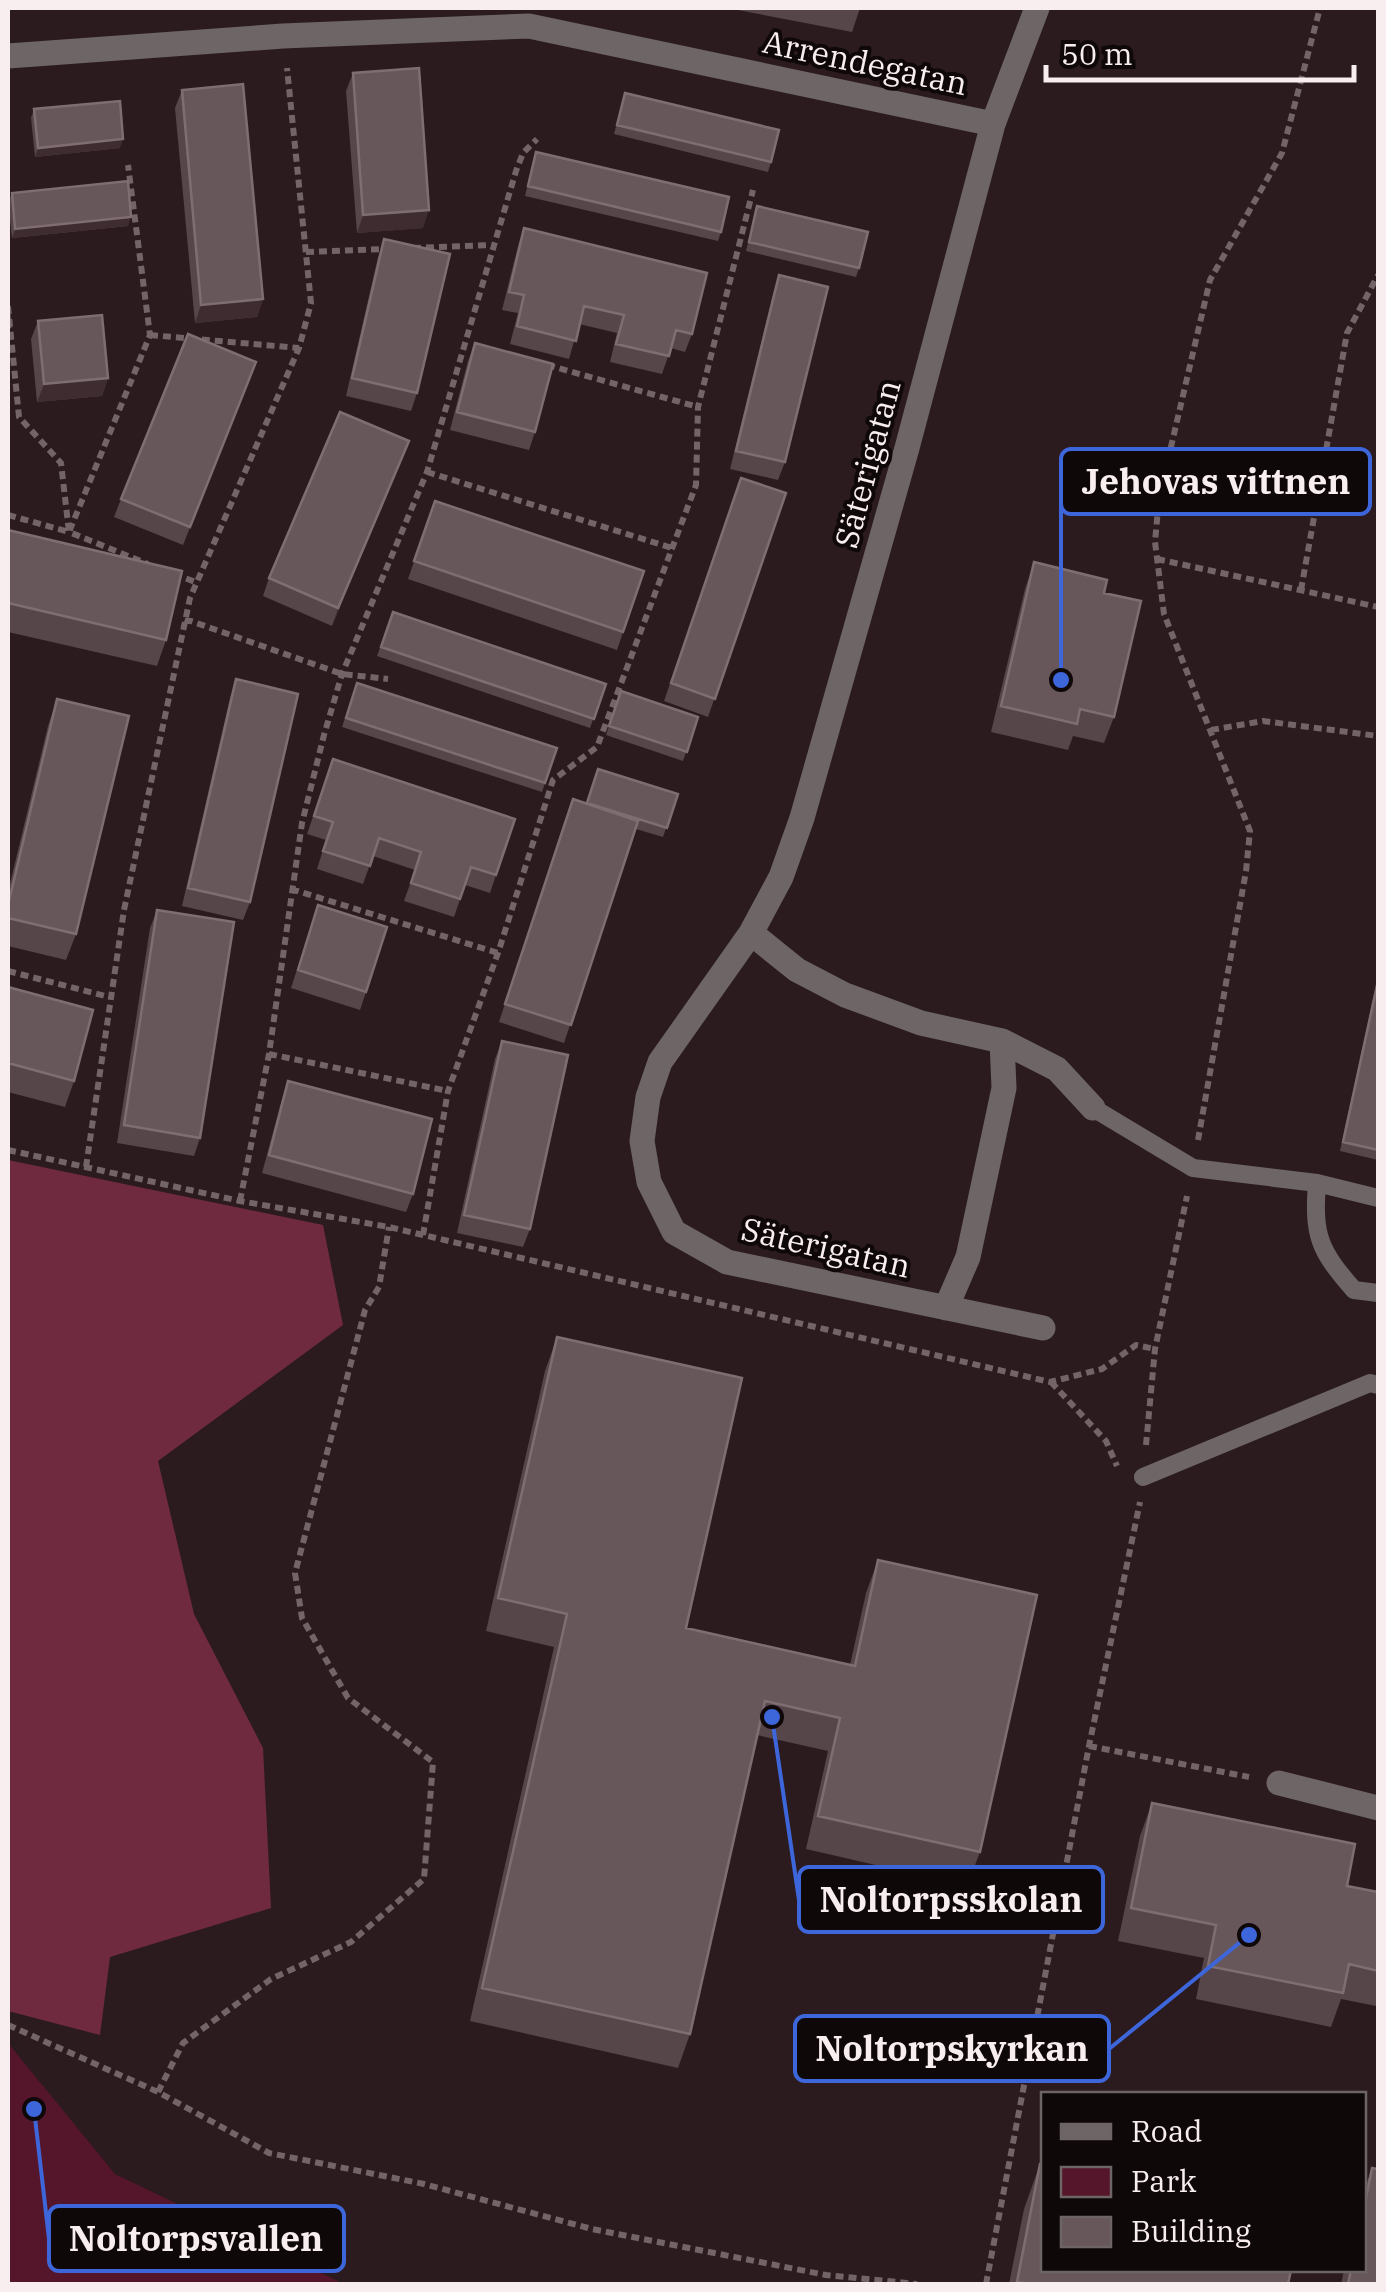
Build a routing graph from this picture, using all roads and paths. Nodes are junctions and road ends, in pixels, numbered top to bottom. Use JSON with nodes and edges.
{"nodes":[{"id":1,"x":1037,"y":8,"type":"edge"},
{"id":2,"x":283,"y":36,"type":"junction"},
{"id":3,"x":8,"y":56,"type":"edge"},
{"id":4,"x":993,"y":124,"type":"junction"},
{"id":5,"x":537,"y":140,"type":"dead end"},
{"id":6,"x":128,"y":166,"type":"dead end"},
{"id":7,"x":752,"y":190,"type":"dead end"},
{"id":8,"x":492,"y":245,"type":"junction"},
{"id":9,"x":306,"y":252,"type":"junction"},
{"id":10,"x":1378,"y":276,"type":"edge"},
{"id":11,"x":8,"y":306,"type":"edge"},
{"id":12,"x":150,"y":335,"type":"junction"},
{"id":13,"x":464,"y":342,"type":"junction"},
{"id":14,"x":482,"y":346,"type":"edge"},
{"id":15,"x":299,"y":348,"type":"junction"},
{"id":16,"x":536,"y":362,"type":"edge"},
{"id":17,"x":17,"y":400,"type":"junction"},
{"id":18,"x":8,"y":401,"type":"edge"},
{"id":19,"x":698,"y":407,"type":"junction"},
{"id":20,"x":426,"y":472,"type":"junction"},
{"id":21,"x":8,"y":516,"type":"edge"},
{"id":22,"x":69,"y":532,"type":"junction"},
{"id":23,"x":672,"y":548,"type":"junction"},
{"id":24,"x":1157,"y":559,"type":"dead end"},
{"id":25,"x":198,"y":583,"type":"junction"},
{"id":26,"x":1301,"y":590,"type":"junction"},
{"id":27,"x":1378,"y":606,"type":"edge"},
{"id":28,"x":185,"y":619,"type":"junction"},
{"id":29,"x":342,"y":674,"type":"junction"},
{"id":30,"x":388,"y":679,"type":"dead end"},
{"id":31,"x":1211,"y":730,"type":"dead end"},
{"id":32,"x":1378,"y":736,"type":"edge"},
{"id":33,"x":291,"y":888,"type":"junction"},
{"id":34,"x":751,"y":933,"type":"junction"},
{"id":35,"x":498,"y":953,"type":"junction"},
{"id":36,"x":8,"y":971,"type":"edge"},
{"id":37,"x":109,"y":998,"type":"junction"},
{"id":38,"x":1002,"y":1041,"type":"junction"},
{"id":39,"x":269,"y":1054,"type":"junction"},
{"id":40,"x":448,"y":1091,"type":"junction"},
{"id":41,"x":1093,"y":1108,"type":"joint"},
{"id":42,"x":8,"y":1150,"type":"edge"},
{"id":43,"x":86,"y":1166,"type":"junction"},
{"id":44,"x":1317,"y":1183,"type":"junction"},
{"id":45,"x":1378,"y":1198,"type":"edge"},
{"id":46,"x":240,"y":1202,"type":"junction"},
{"id":47,"x":390,"y":1228,"type":"junction"},
{"id":48,"x":423,"y":1235,"type":"junction"},
{"id":49,"x":1378,"y":1293,"type":"edge"},
{"id":50,"x":946,"y":1308,"type":"junction"},
{"id":51,"x":1043,"y":1328,"type":"dead end"},
{"id":52,"x":1155,"y":1349,"type":"dead end"},
{"id":53,"x":1050,"y":1382,"type":"junction"},
{"id":54,"x":1378,"y":1385,"type":"edge"},
{"id":55,"x":1122,"y":1477,"type":"dead end"},
{"id":56,"x":1143,"y":1478,"type":"dead end"},
{"id":57,"x":1131,"y":1495,"type":"dead end"},
{"id":58,"x":1139,"y":1513,"type":"dead end"},
{"id":59,"x":1089,"y":1746,"type":"dead end"},
{"id":60,"x":1280,"y":1783,"type":"joint"},
{"id":61,"x":1378,"y":1808,"type":"edge"},
{"id":62,"x":8,"y":2026,"type":"edge"},
{"id":63,"x":158,"y":2092,"type":"junction"},
{"id":64,"x":917,"y":2284,"type":"edge"}],
"edges":[{"from":1,"to":4,"type":"street","name":"Säterigatan"},
{"from":2,"to":3,"type":"street","name":"Arrendegatan"},
{"from":2,"to":4,"type":"street","name":"Arrendegatan"},
{"from":2,"to":9,"type":"path"},
{"from":4,"to":34,"type":"street","name":"Säterigatan"},
{"from":5,"to":8,"type":"path"},
{"from":6,"to":12,"type":"path"},
{"from":7,"to":19,"type":"path"},
{"from":8,"to":9,"type":"path"},
{"from":8,"to":13,"type":"path"},
{"from":9,"to":15,"type":"path"},
{"from":10,"to":26,"type":"path"},
{"from":11,"to":17,"type":"path"},
{"from":12,"to":15,"type":"path"},
{"from":12,"to":22,"type":"path"},
{"from":13,"to":14,"type":"path"},
{"from":13,"to":20,"type":"path"},
{"from":15,"to":25,"type":"path"},
{"from":16,"to":19,"type":"path"},
{"from":17,"to":18,"type":"path"},
{"from":17,"to":22,"type":"path"},
{"from":19,"to":23,"type":"path"},
{"from":20,"to":23,"type":"path"},
{"from":20,"to":29,"type":"path"},
{"from":21,"to":22,"type":"path"},
{"from":22,"to":25,"type":"path"},
{"from":23,"to":35,"type":"path"},
{"from":24,"to":26,"type":"path"},
{"from":25,"to":28,"type":"path"},
{"from":26,"to":27,"type":"path"},
{"from":28,"to":29,"type":"path"},
{"from":28,"to":37,"type":"path"},
{"from":29,"to":30,"type":"path"},
{"from":29,"to":33,"type":"path"},
{"from":31,"to":32,"type":"path"},
{"from":33,"to":35,"type":"path"},
{"from":33,"to":39,"type":"path"},
{"from":34,"to":38,"type":"street"},
{"from":34,"to":50,"type":"street","name":"Säterigatan"},
{"from":35,"to":40,"type":"path"},
{"from":36,"to":37,"type":"path"},
{"from":37,"to":43,"type":"path"},
{"from":38,"to":41,"type":"street"},
{"from":38,"to":50,"type":"street","name":"Säterigatan"},
{"from":39,"to":40,"type":"path"},
{"from":39,"to":46,"type":"path"},
{"from":40,"to":48,"type":"path"},
{"from":41,"to":44,"type":"lane"},
{"from":42,"to":43,"type":"path"},
{"from":43,"to":46,"type":"path"},
{"from":44,"to":45,"type":"lane"},
{"from":44,"to":49,"type":"lane"},
{"from":46,"to":47,"type":"path"},
{"from":47,"to":48,"type":"path"},
{"from":47,"to":63,"type":"path"},
{"from":48,"to":53,"type":"path"},
{"from":50,"to":51,"type":"street","name":"Säterigatan"},
{"from":52,"to":53,"type":"path"},
{"from":53,"to":55,"type":"path"},
{"from":54,"to":56,"type":"lane"},
{"from":57,"to":58,"type":"path"},
{"from":59,"to":60,"type":"path"},
{"from":60,"to":61,"type":"street"},
{"from":62,"to":63,"type":"path"},
{"from":63,"to":64,"type":"path"}]}
